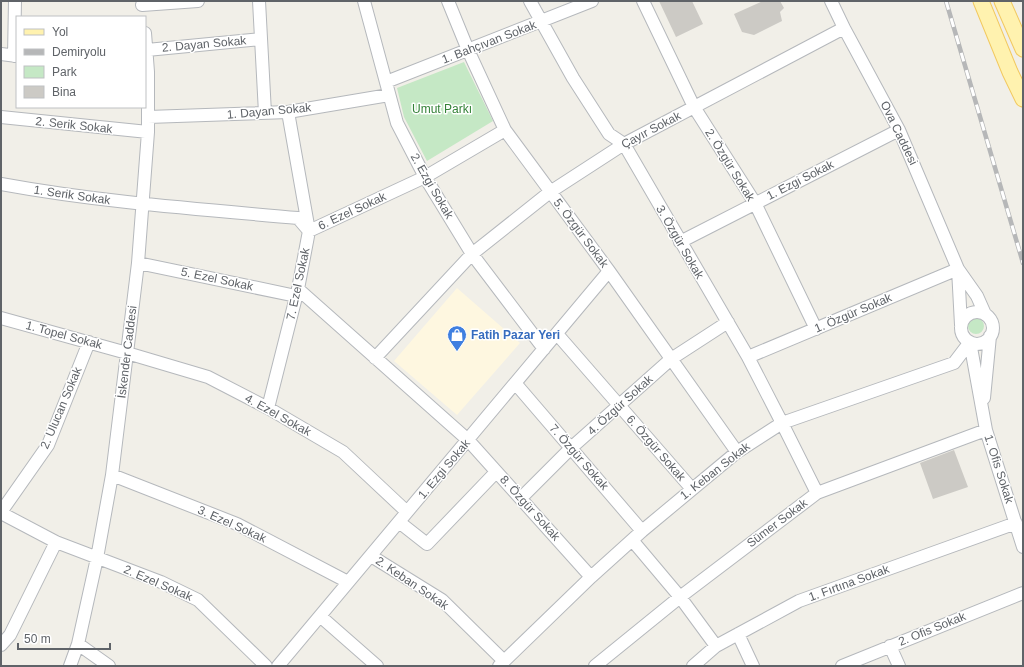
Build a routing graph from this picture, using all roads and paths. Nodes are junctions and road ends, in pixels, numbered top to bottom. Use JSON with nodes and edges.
{"nodes":[{"id":1,"x":15,"y":1,"type":"edge"},
{"id":2,"x":198,"y":1,"type":"edge"},
{"id":3,"x":260,"y":1,"type":"edge"},
{"id":4,"x":364,"y":1,"type":"edge"},
{"id":5,"x":448,"y":1,"type":"edge"},
{"id":6,"x":530,"y":1,"type":"edge"},
{"id":7,"x":643,"y":1,"type":"edge"},
{"id":8,"x":831,"y":1,"type":"edge"},
{"id":9,"x":981,"y":1,"type":"edge"},
{"id":10,"x":1002,"y":1,"type":"edge"},
{"id":11,"x":587,"y":2,"type":"edge"},
{"id":12,"x":142,"y":8,"type":"edge"},
{"id":13,"x":541,"y":21,"type":"junction"},
{"id":14,"x":844,"y":28,"type":"junction"},
{"id":15,"x":261,"y":39,"type":"junction"},
{"id":16,"x":146,"y":42,"type":"edge"},
{"id":17,"x":1023,"y":49,"type":"edge"},
{"id":18,"x":147,"y":50,"type":"junction"},
{"id":19,"x":468,"y":50,"type":"junction"},
{"id":20,"x":1,"y":54,"type":"edge"},
{"id":21,"x":15,"y":56,"type":"edge"},
{"id":22,"x":146,"y":72,"type":"edge"},
{"id":23,"x":386,"y":82,"type":"junction"},
{"id":24,"x":389,"y":95,"type":"junction"},
{"id":25,"x":1023,"y":99,"type":"edge"},
{"id":26,"x":694,"y":107,"type":"junction"},
{"id":27,"x":288,"y":112,"type":"junction"},
{"id":28,"x":265,"y":113,"type":"junction"},
{"id":29,"x":1,"y":117,"type":"edge"},
{"id":30,"x":148,"y":117,"type":"junction"},
{"id":31,"x":504,"y":130,"type":"junction"},
{"id":32,"x":899,"y":130,"type":"junction"},
{"id":33,"x":148,"y":132,"type":"junction"},
{"id":34,"x":624,"y":144,"type":"junction"},
{"id":35,"x":425,"y":177,"type":"junction"},
{"id":36,"x":1,"y":184,"type":"edge"},
{"id":37,"x":550,"y":192,"type":"junction"},
{"id":38,"x":754,"y":204,"type":"junction"},
{"id":39,"x":143,"y":205,"type":"junction"},
{"id":40,"x":309,"y":231,"type":"junction"},
{"id":41,"x":680,"y":242,"type":"junction"},
{"id":42,"x":472,"y":254,"type":"junction"},
{"id":43,"x":138,"y":263,"type":"junction"},
{"id":44,"x":958,"y":269,"type":"junction"},
{"id":45,"x":609,"y":271,"type":"junction"},
{"id":46,"x":297,"y":292,"type":"junction"},
{"id":47,"x":985,"y":314,"type":"junction"},
{"id":48,"x":1,"y":318,"type":"edge"},
{"id":49,"x":728,"y":322,"type":"junction"},
{"id":50,"x":961,"y":327,"type":"junction"},
{"id":51,"x":816,"y":329,"type":"junction"},
{"id":52,"x":556,"y":334,"type":"junction"},
{"id":53,"x":990,"y":336,"type":"junction"},
{"id":54,"x":89,"y":342,"type":"junction"},
{"id":55,"x":970,"y":342,"type":"junction"},
{"id":56,"x":544,"y":349,"type":"junction"},
{"id":57,"x":127,"y":353,"type":"junction"},
{"id":58,"x":748,"y":357,"type":"junction"},
{"id":59,"x":376,"y":358,"type":"junction"},
{"id":60,"x":671,"y":359,"type":"junction"},
{"id":61,"x":516,"y":383,"type":"junction"},
{"id":62,"x":619,"y":405,"type":"junction"},
{"id":63,"x":268,"y":408,"type":"junction"},
{"id":64,"x":982,"y":413,"type":"junction"},
{"id":65,"x":782,"y":423,"type":"junction"},
{"id":66,"x":986,"y":430,"type":"junction"},
{"id":67,"x":468,"y":440,"type":"junction"},
{"id":68,"x":572,"y":448,"type":"junction"},
{"id":69,"x":737,"y":452,"type":"junction"},
{"id":70,"x":496,"y":472,"type":"junction"},
{"id":71,"x":112,"y":475,"type":"junction"},
{"id":72,"x":692,"y":489,"type":"junction"},
{"id":73,"x":817,"y":493,"type":"junction"},
{"id":74,"x":521,"y":498,"type":"junction"},
{"id":75,"x":1,"y":512,"type":"edge"},
{"id":76,"x":407,"y":512,"type":"junction"},
{"id":77,"x":399,"y":522,"type":"junction"},
{"id":78,"x":1016,"y":523,"type":"junction"},
{"id":79,"x":642,"y":531,"type":"junction"},
{"id":80,"x":632,"y":540,"type":"junction"},
{"id":81,"x":56,"y":542,"type":"junction"},
{"id":82,"x":1023,"y":547,"type":"edge"},
{"id":83,"x":371,"y":556,"type":"junction"},
{"id":84,"x":97,"y":558,"type":"junction"},
{"id":85,"x":591,"y":577,"type":"junction"},
{"id":86,"x":348,"y":582,"type":"junction"},
{"id":87,"x":1023,"y":593,"type":"edge"},
{"id":88,"x":680,"y":597,"type":"junction"},
{"id":89,"x":320,"y":616,"type":"junction"},
{"id":90,"x":738,"y":634,"type":"junction"},
{"id":91,"x":78,"y":644,"type":"junction"},
{"id":92,"x":1,"y":645,"type":"edge"},
{"id":93,"x":716,"y":646,"type":"junction"},
{"id":94,"x":890,"y":646,"type":"junction"},
{"id":95,"x":502,"y":664,"type":"edge"},
{"id":96,"x":70,"y":666,"type":"edge"},
{"id":97,"x":109,"y":666,"type":"edge"},
{"id":98,"x":266,"y":666,"type":"edge"},
{"id":99,"x":278,"y":666,"type":"edge"},
{"id":100,"x":377,"y":666,"type":"edge"},
{"id":101,"x":595,"y":666,"type":"edge"},
{"id":102,"x":693,"y":666,"type":"edge"},
{"id":103,"x":753,"y":666,"type":"edge"},
{"id":104,"x":842,"y":666,"type":"edge"},
{"id":105,"x":899,"y":666,"type":"edge"}],
"edges":[{"from":1,"to":21,"type":"street"},
{"from":2,"to":12,"type":"street"},
{"from":3,"to":15,"type":"street"},
{"from":4,"to":23,"type":"street","name":"2. Ezgi Sokak"},
{"from":5,"to":19,"type":"street","name":"5. Özgür Sokak"},
{"from":6,"to":13,"type":"street","name":"3. Özgür Sokak"},
{"from":7,"to":26,"type":"street","name":"2. Özgür Sokak"},
{"from":8,"to":14,"type":"street","name":"Ova Caddesi"},
{"from":9,"to":25,"type":"main road"},
{"from":10,"to":17,"type":"main road"},
{"from":11,"to":13,"type":"street","name":"1. Bahçıvan Sokak"},
{"from":13,"to":19,"type":"street","name":"1. Bahçıvan Sokak"},
{"from":13,"to":34,"type":"street","name":"3. Özgür Sokak"},
{"from":14,"to":26,"type":"street","name":"Çayır Sokak"},
{"from":14,"to":32,"type":"street","name":"Ova Caddesi"},
{"from":15,"to":18,"type":"street","name":"2. Dayan Sokak"},
{"from":15,"to":28,"type":"street"},
{"from":16,"to":18,"type":"street","name":"İskender Caddesi"},
{"from":18,"to":22,"type":"street","name":"İskender Caddesi"},
{"from":19,"to":23,"type":"street","name":"1. Bahçıvan Sokak"},
{"from":19,"to":31,"type":"street","name":"5. Özgür Sokak"},
{"from":20,"to":21,"type":"street"},
{"from":22,"to":30,"type":"street","name":"İskender Caddesi"},
{"from":23,"to":24,"type":"street","name":"2. Ezgi Sokak"},
{"from":24,"to":27,"type":"street","name":"1. Dayan Sokak"},
{"from":24,"to":35,"type":"street","name":"2. Ezgi Sokak"},
{"from":26,"to":34,"type":"street","name":"Çayır Sokak"},
{"from":26,"to":38,"type":"street","name":"2. Özgür Sokak"},
{"from":27,"to":28,"type":"street","name":"1. Dayan Sokak"},
{"from":27,"to":40,"type":"street","name":"7. Ezel Sokak"},
{"from":28,"to":30,"type":"street","name":"1. Dayan Sokak"},
{"from":29,"to":33,"type":"street","name":"2. Serik Sokak"},
{"from":30,"to":33,"type":"street","name":"İskender Caddesi"},
{"from":31,"to":35,"type":"street","name":"6. Ezel Sokak"},
{"from":31,"to":37,"type":"street","name":"5. Özgür Sokak"},
{"from":32,"to":38,"type":"street","name":"1. Ezgi Sokak"},
{"from":32,"to":44,"type":"street","name":"Ova Caddesi"},
{"from":33,"to":39,"type":"street","name":"İskender Caddesi"},
{"from":34,"to":37,"type":"street","name":"Çayır Sokak"},
{"from":34,"to":41,"type":"street","name":"3. Özgür Sokak"},
{"from":35,"to":40,"type":"street","name":"6. Ezel Sokak"},
{"from":35,"to":42,"type":"street","name":"2. Ezgi Sokak"},
{"from":36,"to":39,"type":"street","name":"1. Serik Sokak"},
{"from":37,"to":42,"type":"street","name":"Çayır Sokak"},
{"from":37,"to":45,"type":"street","name":"5. Özgür Sokak"},
{"from":38,"to":41,"type":"street","name":"1. Ezgi Sokak"},
{"from":38,"to":51,"type":"street","name":"2. Özgür Sokak"},
{"from":39,"to":40,"type":"street","name":"6. Ezel Sokak"},
{"from":39,"to":43,"type":"street","name":"İskender Caddesi"},
{"from":40,"to":46,"type":"street","name":"7. Ezel Sokak"},
{"from":41,"to":49,"type":"street","name":"3. Özgür Sokak"},
{"from":42,"to":56,"type":"street","name":"2. Ezgi Sokak"},
{"from":42,"to":59,"type":"street","name":"Çayır Sokak"},
{"from":43,"to":46,"type":"street","name":"5. Ezel Sokak"},
{"from":43,"to":57,"type":"street","name":"İskender Caddesi"},
{"from":44,"to":47,"type":"street"},
{"from":44,"to":50,"type":"street"},
{"from":44,"to":51,"type":"street","name":"1. Özgür Sokak"},
{"from":45,"to":52,"type":"street","name":"1. Ezgi Sokak"},
{"from":45,"to":60,"type":"street","name":"5. Özgür Sokak"},
{"from":46,"to":59,"type":"street","name":"8. Özgür Sokak"},
{"from":46,"to":63,"type":"street","name":"7. Ezel Sokak"},
{"from":47,"to":50,"type":"street"},
{"from":47,"to":53,"type":"street"},
{"from":48,"to":54,"type":"street","name":"1. Topel Sokak"},
{"from":49,"to":58,"type":"street","name":"3. Özgür Sokak"},
{"from":49,"to":60,"type":"street","name":"4. Özgür Sokak"},
{"from":50,"to":55,"type":"street"},
{"from":51,"to":58,"type":"street","name":"1. Özgür Sokak"},
{"from":52,"to":56,"type":"street","name":"1. Ezgi Sokak"},
{"from":52,"to":62,"type":"street","name":"6. Özgür Sokak"},
{"from":53,"to":55,"type":"street"},
{"from":53,"to":64,"type":"street"},
{"from":54,"to":57,"type":"street","name":"1. Topel Sokak"},
{"from":54,"to":75,"type":"street","name":"2. Ulucan Sokak"},
{"from":55,"to":64,"type":"street","name":"1. Ofis Sokak"},
{"from":55,"to":65,"type":"street","name":"1. Keban Sokak"},
{"from":56,"to":61,"type":"street","name":"1. Ezgi Sokak"},
{"from":57,"to":63,"type":"street","name":"4. Ezel Sokak"},
{"from":57,"to":71,"type":"street","name":"İskender Caddesi"},
{"from":58,"to":65,"type":"street","name":"3. Özgür Sokak"},
{"from":59,"to":67,"type":"street","name":"8. Özgür Sokak"},
{"from":60,"to":62,"type":"street","name":"4. Özgür Sokak"},
{"from":60,"to":69,"type":"street","name":"5. Özgür Sokak"},
{"from":61,"to":67,"type":"street","name":"1. Ezgi Sokak"},
{"from":61,"to":68,"type":"street","name":"7. Özgür Sokak"},
{"from":62,"to":68,"type":"street","name":"4. Özgür Sokak"},
{"from":62,"to":72,"type":"street","name":"6. Özgür Sokak"},
{"from":63,"to":76,"type":"street","name":"4. Ezel Sokak"},
{"from":64,"to":66,"type":"street","name":"1. Ofis Sokak"},
{"from":65,"to":69,"type":"street","name":"1. Keban Sokak"},
{"from":65,"to":73,"type":"street","name":"3. Özgür Sokak"},
{"from":66,"to":73,"type":"street","name":"Sümer Sokak"},
{"from":66,"to":78,"type":"street","name":"1. Ofis Sokak"},
{"from":67,"to":70,"type":"street","name":"8. Özgür Sokak"},
{"from":67,"to":76,"type":"street","name":"1. Ezgi Sokak"},
{"from":68,"to":74,"type":"street","name":"4. Özgür Sokak"},
{"from":68,"to":79,"type":"street","name":"7. Özgür Sokak"},
{"from":69,"to":72,"type":"street","name":"1. Keban Sokak"},
{"from":70,"to":74,"type":"street","name":"8. Özgür Sokak"},
{"from":70,"to":77,"type":"street"},
{"from":71,"to":84,"type":"street","name":"İskender Caddesi"},
{"from":71,"to":86,"type":"street","name":"3. Ezel Sokak"},
{"from":72,"to":79,"type":"street","name":"1. Keban Sokak"},
{"from":73,"to":88,"type":"street","name":"Sümer Sokak"},
{"from":74,"to":85,"type":"street","name":"8. Özgür Sokak"},
{"from":75,"to":81,"type":"street","name":"2. Ezel Sokak"},
{"from":76,"to":77,"type":"street","name":"1. Ezgi Sokak"},
{"from":77,"to":83,"type":"street","name":"1. Ezgi Sokak"},
{"from":78,"to":82,"type":"street","name":"1. Ofis Sokak"},
{"from":78,"to":90,"type":"street","name":"1. Fırtına Sokak"},
{"from":79,"to":80,"type":"street","name":"1. Keban Sokak"},
{"from":80,"to":85,"type":"street","name":"1. Keban Sokak"},
{"from":80,"to":88,"type":"street"},
{"from":81,"to":84,"type":"street","name":"2. Ezel Sokak"},
{"from":81,"to":92,"type":"street"},
{"from":83,"to":86,"type":"street","name":"1. Ezgi Sokak"},
{"from":83,"to":95,"type":"street","name":"2. Keban Sokak"},
{"from":84,"to":91,"type":"street","name":"İskender Caddesi"},
{"from":84,"to":98,"type":"street","name":"2. Ezel Sokak"},
{"from":85,"to":95,"type":"street","name":"1. Keban Sokak"},
{"from":86,"to":89,"type":"street","name":"1. Ezgi Sokak"},
{"from":87,"to":94,"type":"street","name":"2. Ofis Sokak"},
{"from":88,"to":93,"type":"street"},
{"from":88,"to":101,"type":"street","name":"Sümer Sokak"},
{"from":89,"to":99,"type":"street","name":"1. Ezgi Sokak"},
{"from":89,"to":100,"type":"street"},
{"from":90,"to":93,"type":"street","name":"1. Fırtına Sokak"},
{"from":90,"to":103,"type":"street"},
{"from":91,"to":96,"type":"street","name":"İskender Caddesi"},
{"from":91,"to":97,"type":"street"},
{"from":93,"to":102,"type":"street","name":"1. Fırtına Sokak"},
{"from":94,"to":104,"type":"street","name":"2. Ofis Sokak"},
{"from":94,"to":105,"type":"street"}]}
